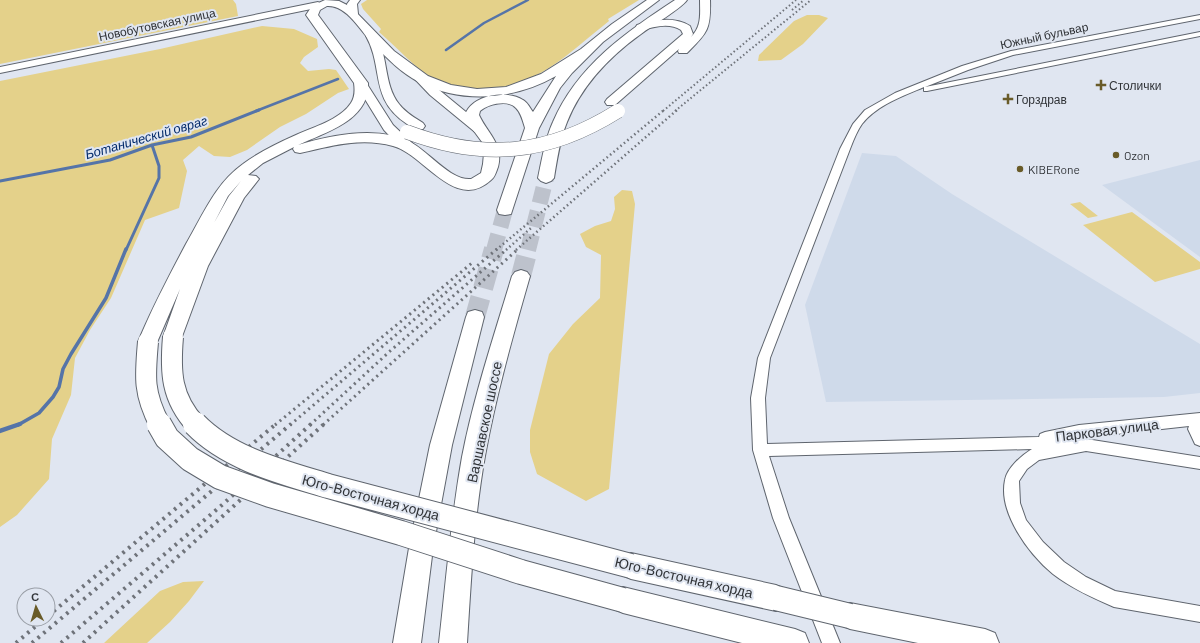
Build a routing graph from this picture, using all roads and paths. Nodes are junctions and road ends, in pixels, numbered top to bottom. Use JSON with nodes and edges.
{"nodes":[{"id":1,"x":343,"y":0,"type":"edge"},
{"id":2,"x":355,"y":0,"type":"edge"},
{"id":3,"x":654,"y":0,"type":"edge"},
{"id":4,"x":682,"y":0,"type":"edge"},
{"id":5,"x":705,"y":0,"type":"edge"},
{"id":6,"x":331,"y":2,"type":"junction"},
{"id":7,"x":318,"y":5,"type":"junction"},
{"id":8,"x":353,"y":14,"type":"junction"},
{"id":9,"x":1200,"y":17,"type":"edge"},
{"id":10,"x":248,"y":19,"type":"junction"},
{"id":11,"x":641,"y":27,"type":"junction"},
{"id":12,"x":322,"y":29,"type":"junction"},
{"id":13,"x":1200,"y":34,"type":"edge"},
{"id":14,"x":371,"y":36,"type":"junction"},
{"id":15,"x":584,"y":52,"type":"junction"},
{"id":16,"x":0,"y":70,"type":"edge"},
{"id":17,"x":416,"y":74,"type":"junction"},
{"id":18,"x":361,"y":83,"type":"junction"},
{"id":19,"x":898,"y":95,"type":"junction"},
{"id":20,"x":615,"y":107,"type":"junction"},
{"id":21,"x":532,"y":128,"type":"junction"},
{"id":22,"x":479,"y":129,"type":"junction"},
{"id":23,"x":407,"y":139,"type":"junction"},
{"id":24,"x":546,"y":178,"type":"tunnel mouth"},
{"id":25,"x":505,"y":210,"type":"tunnel mouth"},
{"id":26,"x":521,"y":276,"type":"tunnel mouth"},
{"id":27,"x":475,"y":317,"type":"tunnel mouth"},
{"id":28,"x":1200,"y":420,"type":"edge"},
{"id":29,"x":1200,"y":440,"type":"edge"},
{"id":30,"x":1024,"y":443,"type":"junction"},
{"id":31,"x":1086,"y":445,"type":"junction"},
{"id":32,"x":760,"y":450,"type":"junction"},
{"id":33,"x":1200,"y":463,"type":"edge"},
{"id":34,"x":1200,"y":614,"type":"edge"},
{"id":35,"x":454,"y":640,"type":"edge"},
{"id":36,"x":791,"y":642,"type":"edge"},
{"id":37,"x":407,"y":643,"type":"edge"},
{"id":38,"x":831,"y":643,"type":"edge"},
{"id":39,"x":985,"y":643,"type":"edge"}],
"edges":[{"from":1,"to":6,"type":"street","name":"Новобутовская улица"},
{"from":2,"to":8,"type":"street"},
{"from":3,"to":15,"type":"main road"},
{"from":4,"to":11,"type":"main road"},
{"from":5,"to":20,"type":"street"},
{"from":6,"to":7,"type":"main road","name":"Новобутовская улица"},
{"from":6,"to":8,"type":"main road"},
{"from":7,"to":10,"type":"street","name":"Новобутовская улица"},
{"from":7,"to":12,"type":"main road"},
{"from":8,"to":14,"type":"main road"},
{"from":9,"to":19,"type":"street","name":"Южный бульвар"},
{"from":10,"to":12,"type":"street"},
{"from":10,"to":16,"type":"street","name":"Новобутовская улица"},
{"from":11,"to":20,"type":"street"},
{"from":11,"to":24,"type":"main road"},
{"from":12,"to":18,"type":"main road"},
{"from":13,"to":19,"type":"street","name":"Южный бульвар"},
{"from":14,"to":17,"type":"main road"},
{"from":14,"to":20,"type":"street"},
{"from":15,"to":17,"type":"main road"},
{"from":15,"to":21,"type":"main road"},
{"from":17,"to":22,"type":"street"},
{"from":18,"to":23,"type":"street"},
{"from":18,"to":36,"type":"main road","name":"Юго-Восточная хорда","bridge":true},
{"from":19,"to":32,"type":"street","name":"Южный бульвар"},
{"from":20,"to":23,"type":"street","bridge":true},
{"from":21,"to":22,"type":"main road","name":"Юго-Восточная хорда"},
{"from":21,"to":25,"type":"main road"},
{"from":22,"to":23,"type":"main road","name":"Юго-Восточная хорда"},
{"from":23,"to":39,"type":"main road","name":"Юго-Восточная хорда","bridge":true},
{"from":26,"to":35,"type":"main road","name":"Варшавское шоссе"},
{"from":27,"to":37,"type":"main road"},
{"from":28,"to":29,"type":"street"},
{"from":28,"to":30,"type":"street","name":"Парковая улица"},
{"from":30,"to":31,"type":"street","name":"Парковая улица"},
{"from":30,"to":32,"type":"street"},
{"from":31,"to":33,"type":"street"},
{"from":31,"to":34,"type":"street"},
{"from":32,"to":38,"type":"street"}]}
